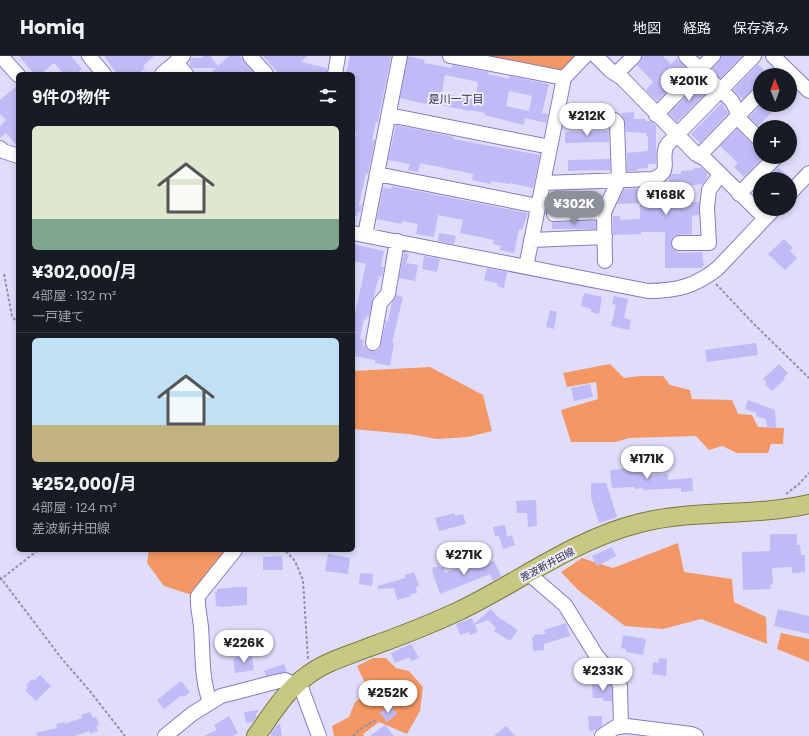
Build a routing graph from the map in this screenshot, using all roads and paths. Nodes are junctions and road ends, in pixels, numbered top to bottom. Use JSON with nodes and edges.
{"nodes":[{"id":1,"x":1,"y":56,"type":"edge"},
{"id":2,"x":90,"y":56,"type":"edge"},
{"id":3,"x":250,"y":56,"type":"edge"},
{"id":4,"x":338,"y":56,"type":"edge"},
{"id":5,"x":400,"y":56,"type":"edge"},
{"id":6,"x":450,"y":56,"type":"edge"},
{"id":7,"x":585,"y":56,"type":"edge"},
{"id":8,"x":596,"y":56,"type":"edge"},
{"id":9,"x":634,"y":56,"type":"edge"},
{"id":10,"x":686,"y":56,"type":"edge"},
{"id":11,"x":713,"y":56,"type":"edge"},
{"id":12,"x":754,"y":56,"type":"edge"},
{"id":13,"x":773,"y":56,"type":"edge"},
{"id":14,"x":179,"y":59,"type":"edge"},
{"id":15,"x":700,"y":69,"type":"junction"},
{"id":16,"x":102,"y":72,"type":"edge"},
{"id":17,"x":164,"y":72,"type":"edge"},
{"id":18,"x":185,"y":72,"type":"edge"},
{"id":19,"x":264,"y":72,"type":"edge"},
{"id":20,"x":335,"y":72,"type":"edge"},
{"id":21,"x":16,"y":73,"type":"edge"},
{"id":22,"x":616,"y":74,"type":"junction"},
{"id":23,"x":564,"y":78,"type":"junction"},
{"id":24,"x":721,"y":90,"type":"junction"},
{"id":25,"x":809,"y":91,"type":"edge"},
{"id":26,"x":753,"y":100,"type":"edge"},
{"id":27,"x":389,"y":115,"type":"junction"},
{"id":28,"x":656,"y":115,"type":"junction"},
{"id":29,"x":738,"y":116,"type":"junction"},
{"id":30,"x":614,"y":120,"type":"dead end"},
{"id":31,"x":753,"y":133,"type":"edge"},
{"id":32,"x":677,"y":135,"type":"junction"},
{"id":33,"x":550,"y":147,"type":"junction"},
{"id":34,"x":0,"y":148,"type":"edge"},
{"id":35,"x":16,"y":155,"type":"edge"},
{"id":36,"x":699,"y":156,"type":"junction"},
{"id":37,"x":769,"y":164,"type":"edge"},
{"id":38,"x":377,"y":174,"type":"junction"},
{"id":39,"x":720,"y":175,"type":"junction"},
{"id":40,"x":808,"y":178,"type":"edge"},
{"id":41,"x":619,"y":180,"type":"junction"},
{"id":42,"x":543,"y":183,"type":"junction"},
{"id":43,"x":797,"y":187,"type":"edge"},
{"id":44,"x":739,"y":194,"type":"junction"},
{"id":45,"x":753,"y":203,"type":"edge"},
{"id":46,"x":538,"y":206,"type":"junction"},
{"id":47,"x":604,"y":212,"type":"junction"},
{"id":48,"x":554,"y":214,"type":"dead end"},
{"id":49,"x":767,"y":216,"type":"edge"},
{"id":50,"x":359,"y":234,"type":"edge"},
{"id":51,"x":605,"y":237,"type":"junction"},
{"id":52,"x":532,"y":240,"type":"junction"},
{"id":53,"x":397,"y":241,"type":"junction"},
{"id":54,"x":679,"y":243,"type":"dead end"},
{"id":55,"x":605,"y":261,"type":"dead end"},
{"id":56,"x":526,"y":267,"type":"junction"},
{"id":57,"x":4,"y":274,"type":"dead end"},
{"id":58,"x":709,"y":275,"type":"junction"},
{"id":59,"x":16,"y":321,"type":"edge"},
{"id":60,"x":372,"y":343,"type":"dead end"},
{"id":61,"x":809,"y":378,"type":"edge"},
{"id":62,"x":809,"y":473,"type":"edge"},
{"id":63,"x":809,"y":504,"type":"edge"},
{"id":64,"x":776,"y":509,"type":"junction"},
{"id":65,"x":35,"y":552,"type":"edge"},
{"id":66,"x":232,"y":552,"type":"edge"},
{"id":67,"x":287,"y":552,"type":"edge"},
{"id":68,"x":530,"y":574,"type":"junction"},
{"id":69,"x":0,"y":578,"type":"edge"},
{"id":70,"x":302,"y":679,"type":"junction"},
{"id":71,"x":210,"y":702,"type":"junction"},
{"id":72,"x":377,"y":719,"type":"dead end"},
{"id":73,"x":621,"y":726,"type":"junction"},
{"id":74,"x":125,"y":736,"type":"edge"},
{"id":75,"x":165,"y":736,"type":"edge"},
{"id":76,"x":256,"y":736,"type":"edge"},
{"id":77,"x":319,"y":736,"type":"edge"},
{"id":78,"x":353,"y":736,"type":"edge"},
{"id":79,"x":602,"y":736,"type":"edge"},
{"id":80,"x":696,"y":736,"type":"edge"}],
"edges":[{"from":1,"to":21,"type":"street"},
{"from":2,"to":16,"type":"street"},
{"from":3,"to":19,"type":"street"},
{"from":4,"to":20,"type":"street"},
{"from":5,"to":27,"type":"street"},
{"from":6,"to":23,"type":"street"},
{"from":7,"to":23,"type":"street"},
{"from":8,"to":22,"type":"street"},
{"from":9,"to":22,"type":"street"},
{"from":10,"to":15,"type":"street"},
{"from":11,"to":15,"type":"street"},
{"from":12,"to":24,"type":"street"},
{"from":13,"to":25,"type":"street"},
{"from":14,"to":17,"type":"street"},
{"from":14,"to":18,"type":"street"},
{"from":15,"to":24,"type":"street"},
{"from":15,"to":28,"type":"street"},
{"from":22,"to":28,"type":"street"},
{"from":23,"to":33,"type":"street"},
{"from":24,"to":29,"type":"street"},
{"from":24,"to":32,"type":"street"},
{"from":26,"to":29,"type":"street"},
{"from":27,"to":33,"type":"street"},
{"from":27,"to":38,"type":"street"},
{"from":28,"to":32,"type":"street"},
{"from":29,"to":31,"type":"street"},
{"from":29,"to":36,"type":"street"},
{"from":30,"to":41,"type":"street"},
{"from":32,"to":36,"type":"street"},
{"from":32,"to":41,"type":"street"},
{"from":33,"to":42,"type":"street"},
{"from":34,"to":35,"type":"street"},
{"from":36,"to":39,"type":"street"},
{"from":37,"to":44,"type":"street"},
{"from":38,"to":46,"type":"street"},
{"from":38,"to":50,"type":"street"},
{"from":39,"to":44,"type":"street"},
{"from":39,"to":54,"type":"street"},
{"from":40,"to":43,"type":"street"},
{"from":41,"to":42,"type":"street"},
{"from":41,"to":47,"type":"street"},
{"from":42,"to":46,"type":"street"},
{"from":44,"to":45,"type":"street"},
{"from":46,"to":52,"type":"street"},
{"from":47,"to":48,"type":"street"},
{"from":47,"to":51,"type":"street"},
{"from":49,"to":58,"type":"street"},
{"from":50,"to":53,"type":"street"},
{"from":51,"to":52,"type":"street"},
{"from":51,"to":55,"type":"street"},
{"from":52,"to":56,"type":"street"},
{"from":53,"to":56,"type":"street"},
{"from":53,"to":60,"type":"street"},
{"from":56,"to":58,"type":"street"},
{"from":57,"to":59,"type":"path"},
{"from":58,"to":61,"type":"path"},
{"from":62,"to":64,"type":"path"},
{"from":63,"to":64,"type":"main road","name":"差波新井田線"},
{"from":64,"to":68,"type":"main road","name":"差波新井田線"},
{"from":65,"to":69,"type":"path"},
{"from":66,"to":71,"type":"street"},
{"from":67,"to":70,"type":"path"},
{"from":68,"to":70,"type":"main road","name":"差波新井田線"},
{"from":68,"to":73,"type":"street"},
{"from":69,"to":74,"type":"path"},
{"from":70,"to":71,"type":"street"},
{"from":70,"to":76,"type":"main road","name":"差波新井田線"},
{"from":70,"to":77,"type":"street"},
{"from":71,"to":75,"type":"street"},
{"from":72,"to":78,"type":"path"},
{"from":73,"to":79,"type":"street"},
{"from":73,"to":80,"type":"street"}]}
